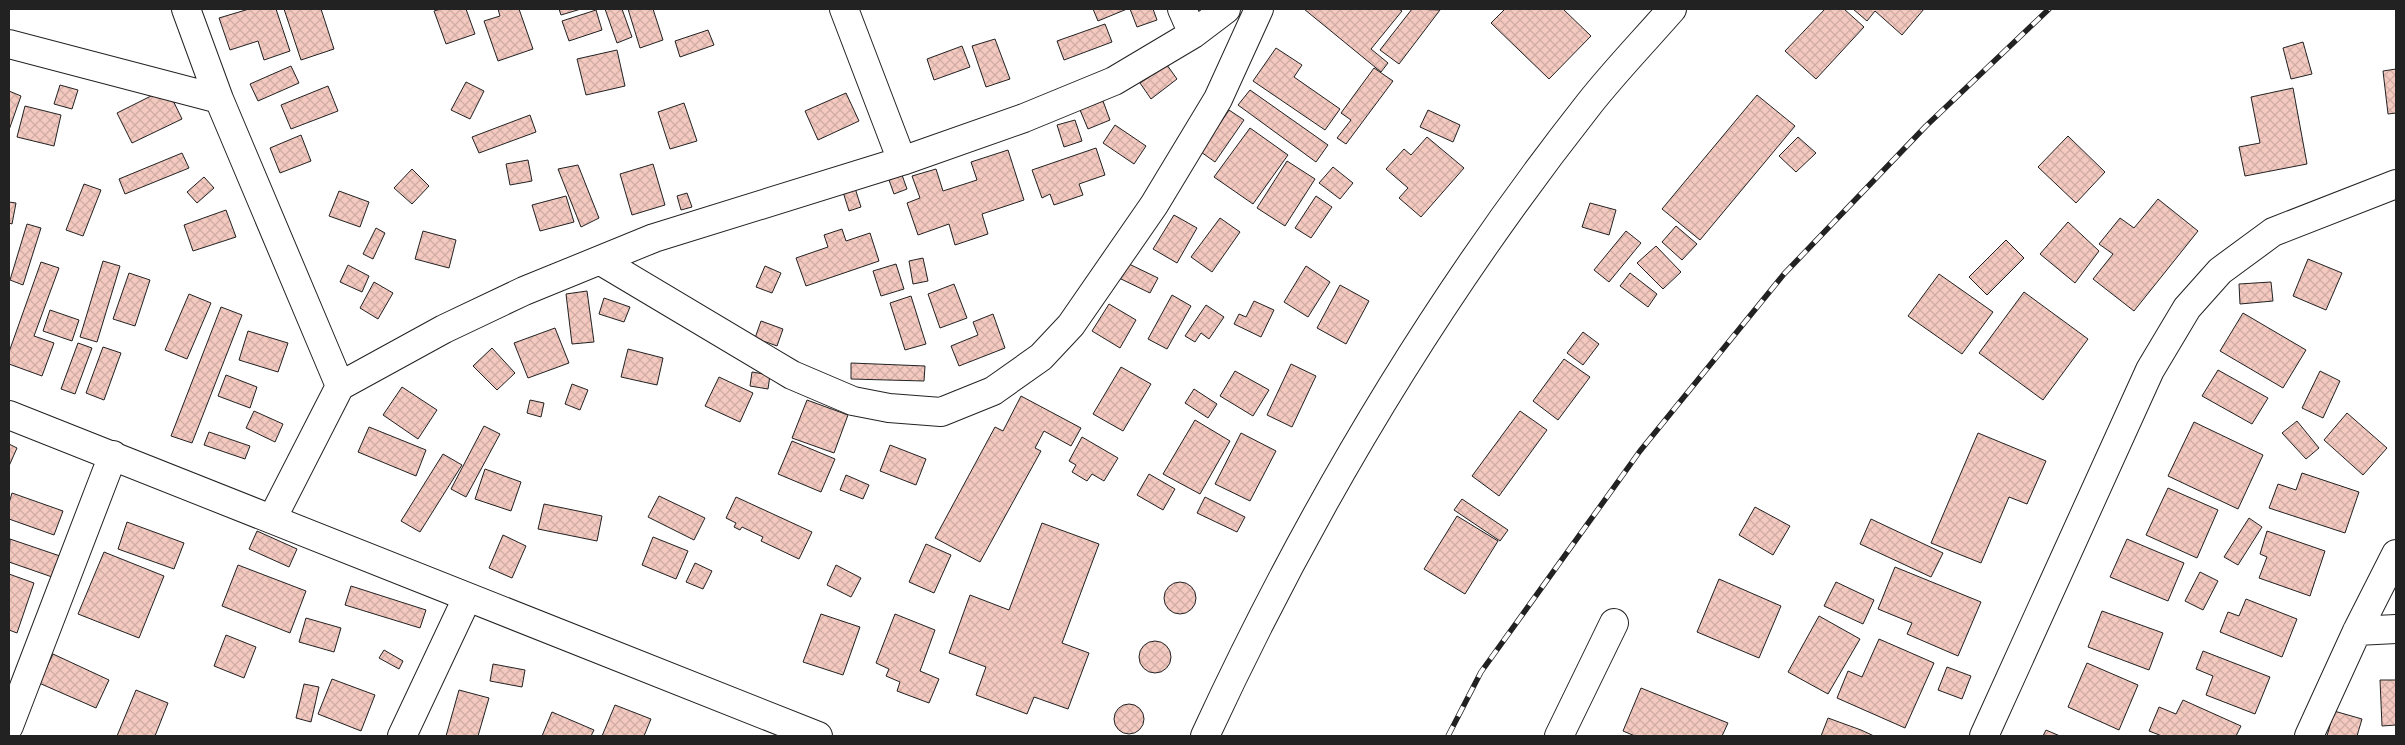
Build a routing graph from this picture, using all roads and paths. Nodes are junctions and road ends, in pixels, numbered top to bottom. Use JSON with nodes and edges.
{"nodes":[{"id":1,"x":186,"y":9,"type":"edge"},
{"id":2,"x":844,"y":9,"type":"edge"},
{"id":3,"x":1182,"y":9,"type":"edge"},
{"id":4,"x":1226,"y":9,"type":"edge"},
{"id":5,"x":1259,"y":9,"type":"edge"},
{"id":6,"x":1672,"y":9,"type":"edge"},
{"id":7,"x":1193,"y":34,"type":"junction"},
{"id":8,"x":9,"y":44,"type":"edge"},
{"id":9,"x":219,"y":99,"type":"junction"},
{"id":10,"x":902,"y":161,"type":"junction"},
{"id":11,"x":2396,"y":184,"type":"edge"},
{"id":12,"x":600,"y":262,"type":"junction"},
{"id":13,"x":340,"y":386,"type":"junction"},
{"id":14,"x":9,"y":415,"type":"edge"},
{"id":15,"x":113,"y":455,"type":"junction"},
{"id":16,"x":272,"y":519,"type":"junction"},
{"id":17,"x":2396,"y":554,"type":"edge"},
{"id":18,"x":467,"y":598,"type":"junction"},
{"id":19,"x":1614,"y":623,"type":"dead end"},
{"id":20,"x":2396,"y":629,"type":"edge"},
{"id":21,"x":2357,"y":631,"type":"junction"},
{"id":22,"x":9,"y":726,"type":"edge"},
{"id":23,"x":402,"y":736,"type":"edge"},
{"id":24,"x":818,"y":736,"type":"edge"},
{"id":25,"x":1204,"y":736,"type":"edge"},
{"id":26,"x":1560,"y":736,"type":"edge"},
{"id":27,"x":1984,"y":736,"type":"edge"},
{"id":28,"x":2310,"y":736,"type":"edge"}],
"edges":[{"from":1,"to":9,"type":"street"},
{"from":2,"to":10,"type":"street"},
{"from":3,"to":7,"type":"street"},
{"from":4,"to":7,"type":"street"},
{"from":5,"to":12,"type":"street"},
{"from":6,"to":25,"type":"street"},
{"from":7,"to":10,"type":"street"},
{"from":8,"to":9,"type":"street"},
{"from":9,"to":13,"type":"street"},
{"from":10,"to":12,"type":"street"},
{"from":11,"to":27,"type":"street"},
{"from":12,"to":13,"type":"street"},
{"from":13,"to":16,"type":"street"},
{"from":14,"to":15,"type":"street"},
{"from":15,"to":16,"type":"street"},
{"from":15,"to":22,"type":"street"},
{"from":16,"to":18,"type":"street"},
{"from":17,"to":21,"type":"street"},
{"from":18,"to":23,"type":"street"},
{"from":18,"to":24,"type":"street"},
{"from":19,"to":26,"type":"street"},
{"from":20,"to":21,"type":"street"},
{"from":21,"to":28,"type":"street"}]}
